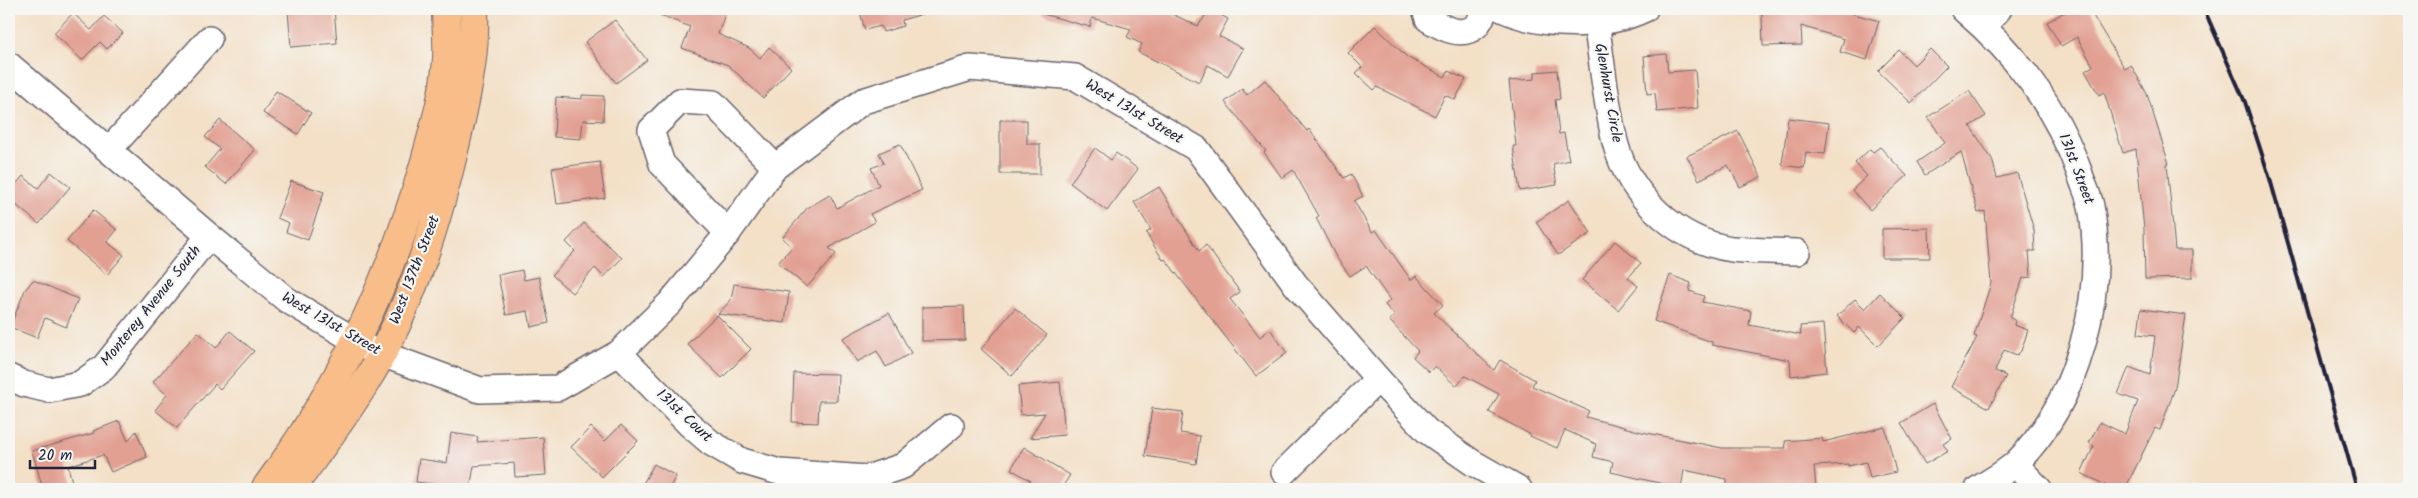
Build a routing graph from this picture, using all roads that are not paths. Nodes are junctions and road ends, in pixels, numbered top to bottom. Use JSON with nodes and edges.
{"nodes":[{"id":1,"x":446,"y":9,"type":"edge"},
{"id":2,"x":474,"y":9,"type":"edge"},
{"id":3,"x":1425,"y":9,"type":"edge"},
{"id":4,"x":1486,"y":9,"type":"edge"},
{"id":5,"x":1502,"y":9,"type":"edge"},
{"id":6,"x":1645,"y":9,"type":"edge"},
{"id":7,"x":1963,"y":9,"type":"edge"},
{"id":8,"x":1992,"y":17,"type":"edge"},
{"id":9,"x":1596,"y":22,"type":"junction"},
{"id":10,"x":209,"y":39,"type":"dead end"},
{"id":11,"x":9,"y":65,"type":"edge"},
{"id":12,"x":456,"y":84,"type":"junction"},
{"id":13,"x":109,"y":150,"type":"junction"},
{"id":14,"x":775,"y":167,"type":"junction"},
{"id":15,"x":728,"y":233,"type":"junction"},
{"id":16,"x":208,"y":236,"type":"junction"},
{"id":17,"x":1797,"y":252,"type":"dead end"},
{"id":18,"x":356,"y":341,"type":"junction"},
{"id":19,"x":619,"y":353,"type":"junction"},
{"id":20,"x":381,"y":354,"type":"junction"},
{"id":21,"x":9,"y":377,"type":"edge"},
{"id":22,"x":1378,"y":380,"type":"junction"},
{"id":23,"x":951,"y":426,"type":"dead end"},
{"id":24,"x":2015,"y":464,"type":"junction"},
{"id":25,"x":1284,"y":472,"type":"dead end"},
{"id":26,"x":265,"y":489,"type":"edge"},
{"id":27,"x":291,"y":489,"type":"edge"},
{"id":28,"x":1519,"y":489,"type":"edge"},
{"id":29,"x":1978,"y":489,"type":"edge"},
{"id":30,"x":2039,"y":489,"type":"edge"}],
"edges":[{"from":1,"to":12,"type":"main road"},
{"from":2,"to":12,"type":"main road"},
{"from":3,"to":4,"type":"street"},
{"from":5,"to":9,"type":"street"},
{"from":6,"to":9,"type":"street"},
{"from":7,"to":8,"type":"street","name":"131st Street"},
{"from":8,"to":24,"type":"street","name":"131st Street"},
{"from":9,"to":17,"type":"street","name":"Glenhurst Circle"},
{"from":10,"to":13,"type":"street"},
{"from":11,"to":13,"type":"street","name":"West 131st Street"},
{"from":12,"to":18,"type":"main road","name":"West 137th Street"},
{"from":12,"to":20,"type":"main road","name":"West 137th Street"},
{"from":13,"to":16,"type":"street","name":"West 131st Street"},
{"from":14,"to":15,"type":"street","name":"West 131st Street"},
{"from":14,"to":15,"type":"street"},
{"from":14,"to":22,"type":"street","name":"West 131st Street"},
{"from":15,"to":19,"type":"street","name":"West 131st Street"},
{"from":16,"to":18,"type":"street","name":"West 131st Street"},
{"from":16,"to":21,"type":"street","name":"Monterey Avenue South"},
{"from":18,"to":20,"type":"street","name":"West 131st Street"},
{"from":18,"to":26,"type":"main road","name":"West 137th Street"},
{"from":19,"to":20,"type":"street","name":"West 131st Street"},
{"from":19,"to":23,"type":"street","name":"131st Court"},
{"from":20,"to":27,"type":"main road","name":"West 137th Street"},
{"from":22,"to":25,"type":"street"},
{"from":22,"to":28,"type":"street","name":"West 131st Street"},
{"from":24,"to":29,"type":"street"},
{"from":24,"to":30,"type":"street"}]}
